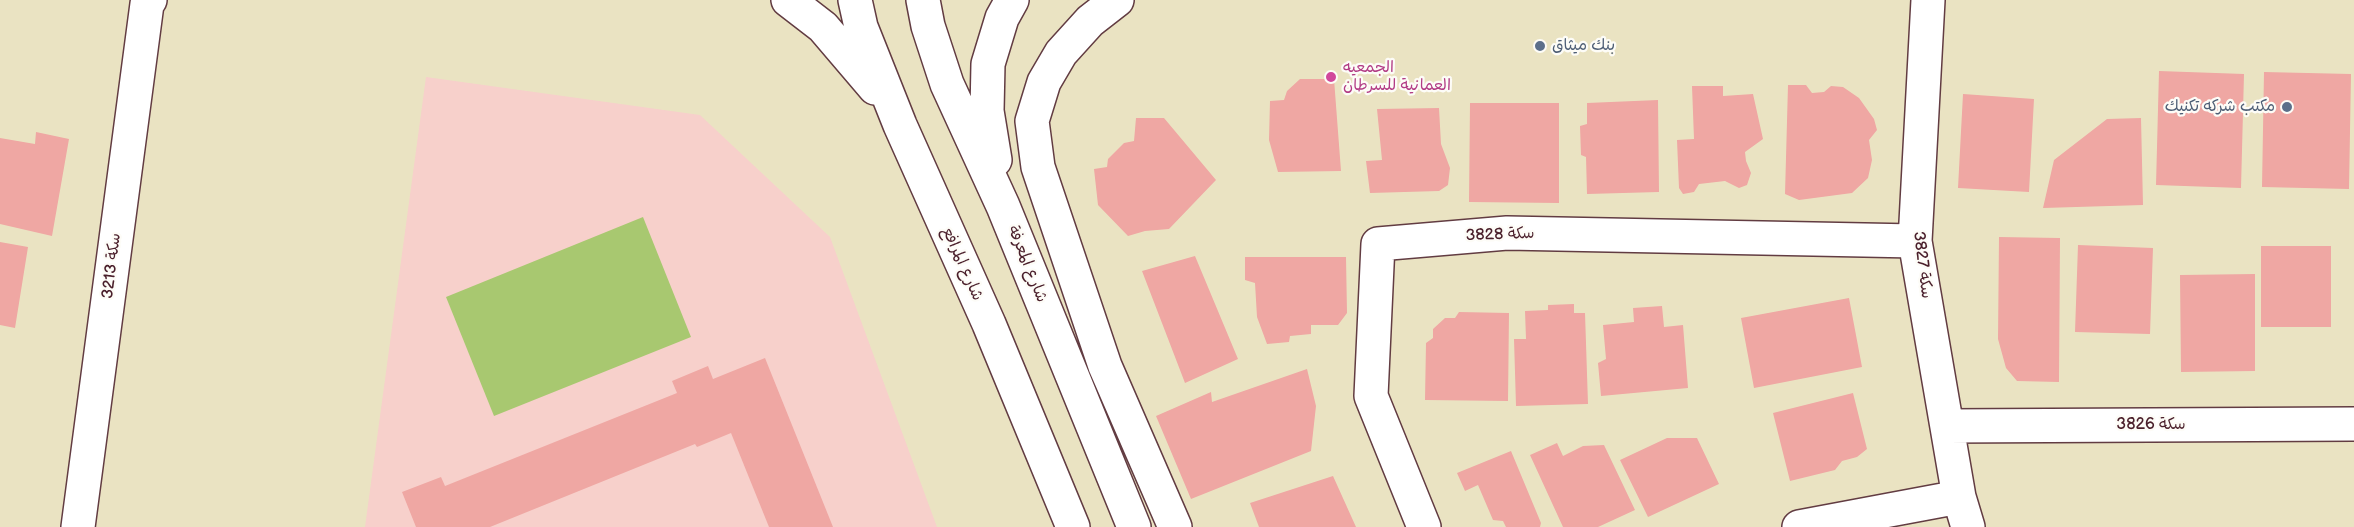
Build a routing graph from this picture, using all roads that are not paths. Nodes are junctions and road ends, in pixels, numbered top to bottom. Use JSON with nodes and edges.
{"nodes":[{"id":1,"x":788,"y":0,"type":"edge"},
{"id":2,"x":855,"y":0,"type":"edge"},
{"id":3,"x":923,"y":0,"type":"edge"},
{"id":4,"x":1012,"y":0,"type":"edge"},
{"id":5,"x":1117,"y":0,"type":"edge"},
{"id":6,"x":1928,"y":0,"type":"edge"},
{"id":7,"x":147,"y":1,"type":"edge"},
{"id":8,"x":900,"y":125,"type":"junction"},
{"id":9,"x":1004,"y":206,"type":"junction"},
{"id":10,"x":1916,"y":241,"type":"junction"},
{"id":11,"x":2354,"y":424,"type":"edge"},
{"id":12,"x":1947,"y":426,"type":"junction"},
{"id":13,"x":1964,"y":512,"type":"edge"},
{"id":14,"x":78,"y":527,"type":"edge"},
{"id":15,"x":1073,"y":527,"type":"edge"},
{"id":16,"x":1134,"y":527,"type":"edge"},
{"id":17,"x":1175,"y":527,"type":"edge"},
{"id":18,"x":1424,"y":527,"type":"edge"},
{"id":19,"x":1799,"y":527,"type":"edge"}],
"edges":[{"from":1,"to":8,"type":"street"},
{"from":2,"to":8,"type":"street","name":"شارع المرافع"},
{"from":3,"to":9,"type":"street","name":"شارع المعرفة"},
{"from":4,"to":9,"type":"street"},
{"from":5,"to":17,"type":"street"},
{"from":6,"to":10,"type":"street","name":"سكة 3827"},
{"from":7,"to":14,"type":"street","name":"سكة 3213"},
{"from":8,"to":15,"type":"street","name":"شارع المرافع"},
{"from":9,"to":16,"type":"street","name":"شارع المعرفة"},
{"from":10,"to":12,"type":"street","name":"سكة 3827"},
{"from":10,"to":18,"type":"street","name":"سكة 3828"},
{"from":11,"to":12,"type":"street","name":"سكة 3826"},
{"from":12,"to":13,"type":"street","name":"سكة 3827"},
{"from":13,"to":19,"type":"street"}]}
